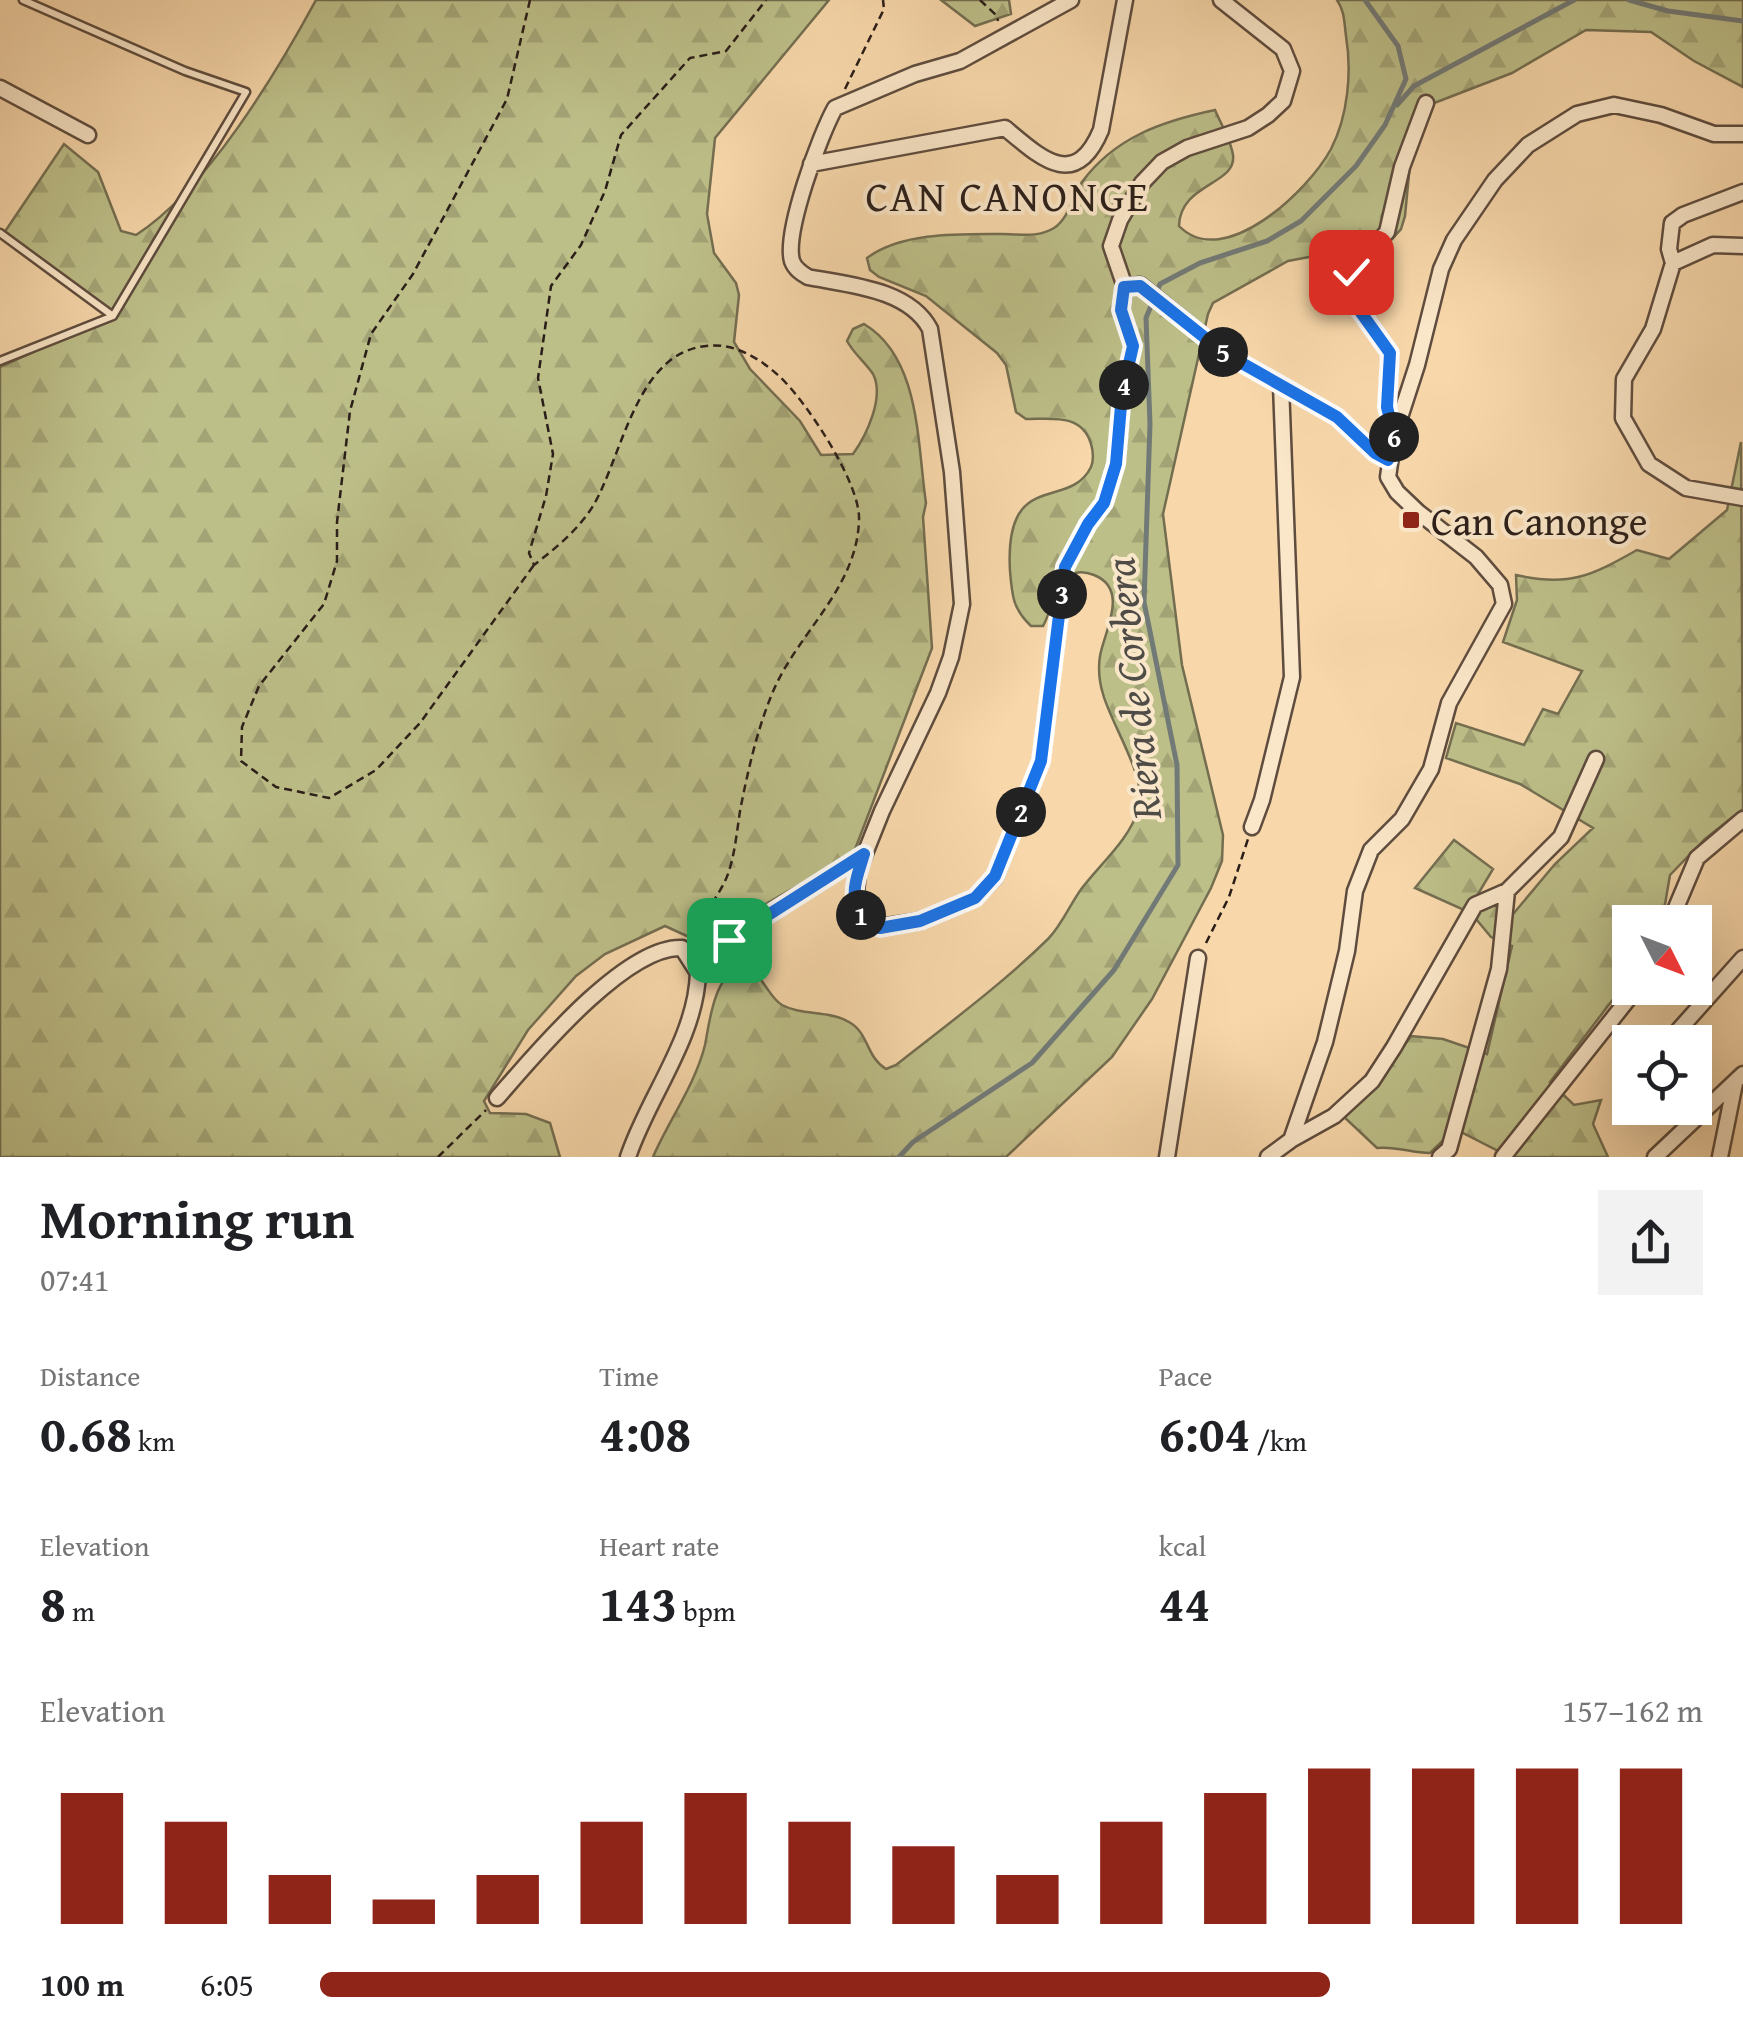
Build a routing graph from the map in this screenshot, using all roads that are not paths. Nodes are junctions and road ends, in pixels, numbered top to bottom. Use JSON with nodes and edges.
{"nodes":[{"id":1,"x":24,"y":0,"type":"edge"},
{"id":2,"x":1071,"y":0,"type":"edge"},
{"id":3,"x":1124,"y":0,"type":"edge"},
{"id":4,"x":1220,"y":0,"type":"edge"},
{"id":5,"x":0,"y":88,"type":"edge"},
{"id":6,"x":1426,"y":103,"type":"dead end"},
{"id":7,"x":1743,"y":134,"type":"edge"},
{"id":8,"x":88,"y":135,"type":"dead end"},
{"id":9,"x":811,"y":164,"type":"junction"},
{"id":10,"x":1743,"y":192,"type":"edge"},
{"id":11,"x":0,"y":233,"type":"edge"},
{"id":12,"x":1743,"y":246,"type":"edge"},
{"id":13,"x":1673,"y":263,"type":"junction"},
{"id":14,"x":1132,"y":286,"type":"junction"},
{"id":15,"x":113,"y":316,"type":"junction"},
{"id":16,"x":0,"y":361,"type":"edge"},
{"id":17,"x":1281,"y":385,"type":"junction"},
{"id":18,"x":1394,"y":436,"type":"junction"},
{"id":19,"x":1388,"y":460,"type":"junction"},
{"id":20,"x":1743,"y":498,"type":"edge"},
{"id":21,"x":1596,"y":759,"type":"dead end"},
{"id":22,"x":1743,"y":819,"type":"edge"},
{"id":23,"x":1252,"y":827,"type":"road end"},
{"id":24,"x":864,"y":854,"type":"junction"},
{"id":25,"x":1507,"y":891,"type":"junction"},
{"id":26,"x":1677,"y":905,"type":"edge"},
{"id":27,"x":1198,"y":958,"type":"road end"},
{"id":28,"x":1743,"y":958,"type":"edge"},
{"id":29,"x":696,"y":966,"type":"junction"},
{"id":30,"x":1623,"y":1005,"type":"edge"},
{"id":31,"x":1683,"y":1025,"type":"edge"},
{"id":32,"x":1739,"y":1078,"type":"edge"},
{"id":33,"x":497,"y":1098,"type":"road end"},
{"id":34,"x":1291,"y":1140,"type":"junction"},
{"id":35,"x":628,"y":1157,"type":"edge"},
{"id":36,"x":1168,"y":1157,"type":"edge"},
{"id":37,"x":1268,"y":1157,"type":"edge"},
{"id":38,"x":1440,"y":1157,"type":"edge"},
{"id":39,"x":1503,"y":1157,"type":"edge"},
{"id":40,"x":1655,"y":1157,"type":"edge"},
{"id":41,"x":1720,"y":1157,"type":"edge"}],
"edges":[{"from":1,"to":15,"type":"lane"},
{"from":2,"to":9,"type":"street"},
{"from":3,"to":9,"type":"street"},
{"from":4,"to":14,"type":"street"},
{"from":5,"to":8,"type":"street"},
{"from":6,"to":18,"type":"street"},
{"from":7,"to":18,"type":"street"},
{"from":9,"to":24,"type":"street"},
{"from":10,"to":13,"type":"street"},
{"from":11,"to":15,"type":"lane"},
{"from":12,"to":13,"type":"street"},
{"from":13,"to":20,"type":"street"},
{"from":14,"to":17,"type":"street"},
{"from":14,"to":24,"type":"street"},
{"from":15,"to":16,"type":"lane"},
{"from":17,"to":19,"type":"street"},
{"from":17,"to":23,"type":"street"},
{"from":18,"to":19,"type":"street"},
{"from":19,"to":34,"type":"street"},
{"from":21,"to":25,"type":"street"},
{"from":22,"to":26,"type":"street"},
{"from":24,"to":29,"type":"street"},
{"from":25,"to":34,"type":"street"},
{"from":25,"to":38,"type":"street"},
{"from":27,"to":36,"type":"street"},
{"from":28,"to":31,"type":"street"},
{"from":29,"to":33,"type":"street"},
{"from":29,"to":35,"type":"street"},
{"from":30,"to":39,"type":"street"},
{"from":32,"to":40,"type":"street"},
{"from":32,"to":41,"type":"street"},
{"from":34,"to":37,"type":"street"}]}
